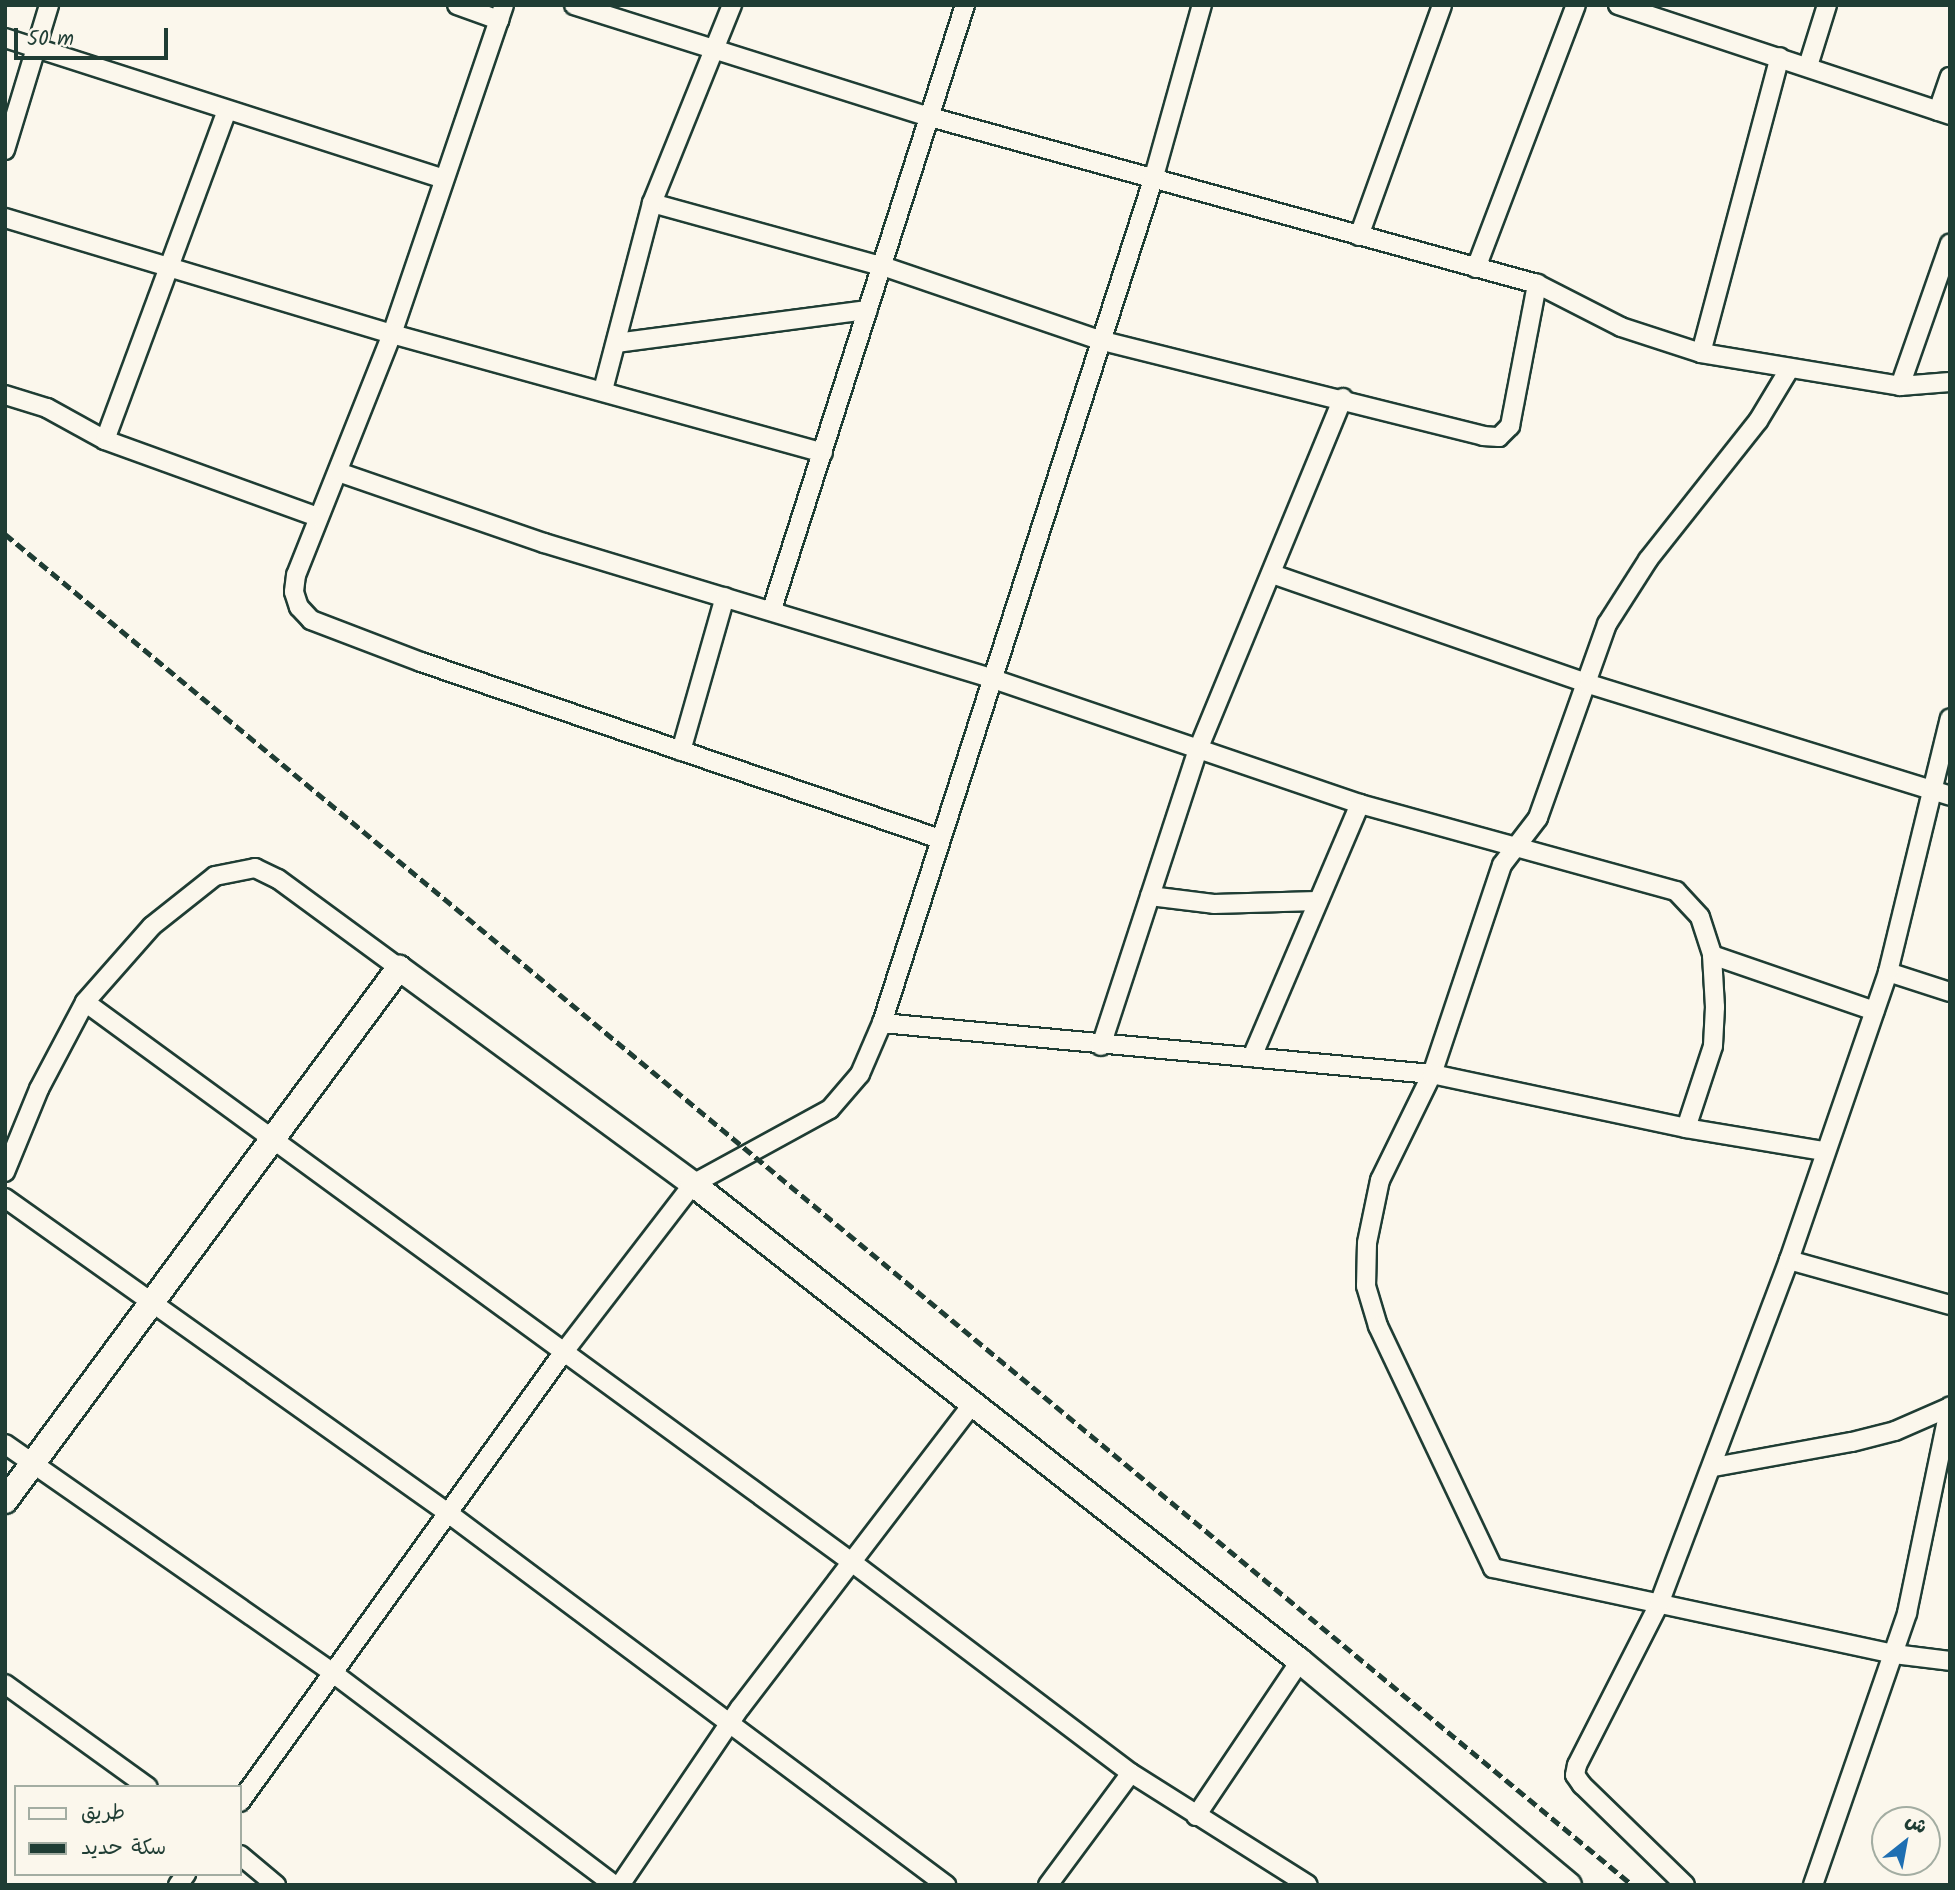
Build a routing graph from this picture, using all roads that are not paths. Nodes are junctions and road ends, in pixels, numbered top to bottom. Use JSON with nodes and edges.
{"nodes":[{"id":1,"x":49,"y":5,"type":"edge"},
{"id":2,"x":457,"y":5,"type":"edge"},
{"id":3,"x":574,"y":5,"type":"edge"},
{"id":4,"x":732,"y":5,"type":"edge"},
{"id":5,"x":965,"y":5,"type":"edge"},
{"id":6,"x":1202,"y":5,"type":"edge"},
{"id":7,"x":1442,"y":5,"type":"edge"},
{"id":8,"x":1576,"y":5,"type":"edge"},
{"id":9,"x":1618,"y":5,"type":"edge"},
{"id":10,"x":1827,"y":5,"type":"edge"},
{"id":11,"x":502,"y":13,"type":"edge"},
{"id":12,"x":5,"y":37,"type":"edge"},
{"id":13,"x":36,"y":47,"type":"junction"},
{"id":14,"x":718,"y":47,"type":"junction"},
{"id":15,"x":1780,"y":57,"type":"junction"},
{"id":16,"x":1808,"y":66,"type":"junction"},
{"id":17,"x":1950,"y":77,"type":"edge"},
{"id":18,"x":227,"y":111,"type":"junction"},
{"id":19,"x":1944,"y":113,"type":"edge"},
{"id":20,"x":930,"y":117,"type":"junction"},
{"id":21,"x":5,"y":150,"type":"edge"},
{"id":22,"x":443,"y":179,"type":"junction"},
{"id":23,"x":1153,"y":180,"type":"junction"},
{"id":24,"x":652,"y":203,"type":"junction"},
{"id":25,"x":5,"y":218,"type":"edge"},
{"id":26,"x":1359,"y":236,"type":"junction"},
{"id":27,"x":1950,"y":243,"type":"edge"},
{"id":28,"x":885,"y":267,"type":"junction"},
{"id":29,"x":1476,"y":268,"type":"junction"},
{"id":30,"x":170,"y":269,"type":"junction"},
{"id":31,"x":1537,"y":285,"type":"junction"},
{"id":32,"x":868,"y":310,"type":"junction"},
{"id":33,"x":392,"y":334,"type":"junction"},
{"id":34,"x":1099,"y":341,"type":"junction"},
{"id":35,"x":616,"y":343,"type":"junction"},
{"id":36,"x":1701,"y":353,"type":"junction"},
{"id":37,"x":1790,"y":368,"type":"junction"},
{"id":38,"x":1950,"y":383,"type":"edge"},
{"id":39,"x":1900,"y":386,"type":"junction"},
{"id":40,"x":603,"y":390,"type":"junction"},
{"id":41,"x":5,"y":395,"type":"edge"},
{"id":42,"x":1343,"y":398,"type":"junction"},
{"id":43,"x":105,"y":440,"type":"junction"},
{"id":44,"x":823,"y":453,"type":"junction"},
{"id":45,"x":338,"y":472,"type":"junction"},
{"id":46,"x":318,"y":517,"type":"junction"},
{"id":47,"x":1272,"y":574,"type":"junction"},
{"id":48,"x":724,"y":597,"type":"junction"},
{"id":49,"x":772,"y":609,"type":"junction"},
{"id":50,"x":990,"y":678,"type":"junction"},
{"id":51,"x":1589,"y":684,"type":"junction"},
{"id":52,"x":1950,"y":718,"type":"edge"},
{"id":53,"x":681,"y":751,"type":"junction"},
{"id":54,"x":1197,"y":752,"type":"junction"},
{"id":55,"x":1942,"y":793,"type":"edge"},
{"id":56,"x":1360,"y":804,"type":"junction"},
{"id":57,"x":940,"y":839,"type":"junction"},
{"id":58,"x":1514,"y":846,"type":"junction"},
{"id":59,"x":1150,"y":896,"type":"junction"},
{"id":60,"x":1317,"y":901,"type":"junction"},
{"id":61,"x":1712,"y":955,"type":"junction"},
{"id":62,"x":399,"y":968,"type":"junction"},
{"id":63,"x":1888,"y":972,"type":"junction"},
{"id":64,"x":1950,"y":992,"type":"edge"},
{"id":65,"x":85,"y":1002,"type":"junction"},
{"id":66,"x":1875,"y":1010,"type":"junction"},
{"id":67,"x":883,"y":1023,"type":"junction"},
{"id":68,"x":1101,"y":1046,"type":"junction"},
{"id":69,"x":1252,"y":1057,"type":"junction"},
{"id":70,"x":1432,"y":1074,"type":"junction"},
{"id":71,"x":1686,"y":1129,"type":"junction"},
{"id":72,"x":273,"y":1140,"type":"junction"},
{"id":73,"x":1824,"y":1151,"type":"junction"},
{"id":74,"x":5,"y":1172,"type":"edge"},
{"id":75,"x":692,"y":1184,"type":"junction"},
{"id":76,"x":5,"y":1198,"type":"edge"},
{"id":77,"x":1789,"y":1260,"type":"junction"},
{"id":78,"x":152,"y":1300,"type":"junction"},
{"id":79,"x":1950,"y":1305,"type":"edge"},
{"id":80,"x":563,"y":1353,"type":"junction"},
{"id":81,"x":971,"y":1406,"type":"junction"},
{"id":82,"x":1950,"y":1406,"type":"edge"},
{"id":83,"x":5,"y":1444,"type":"edge"},
{"id":84,"x":35,"y":1464,"type":"junction"},
{"id":85,"x":1714,"y":1467,"type":"junction"},
{"id":86,"x":5,"y":1501,"type":"edge"},
{"id":87,"x":447,"y":1514,"type":"junction"},
{"id":88,"x":853,"y":1563,"type":"junction"},
{"id":89,"x":1659,"y":1604,"type":"junction"},
{"id":90,"x":1894,"y":1654,"type":"junction"},
{"id":91,"x":1300,"y":1661,"type":"junction"},
{"id":92,"x":1950,"y":1661,"type":"edge"},
{"id":93,"x":333,"y":1673,"type":"junction"},
{"id":94,"x":5,"y":1684,"type":"edge"},
{"id":95,"x":729,"y":1725,"type":"junction"},
{"id":96,"x":1131,"y":1773,"type":"junction"},
{"id":97,"x":145,"y":1785,"type":"edge"},
{"id":98,"x":242,"y":1799,"type":"edge"},
{"id":99,"x":1196,"y":1816,"type":"junction"},
{"id":100,"x":242,"y":1858,"type":"edge"},
{"id":101,"x":276,"y":1885,"type":"edge"},
{"id":102,"x":614,"y":1885,"type":"edge"},
{"id":103,"x":621,"y":1885,"type":"edge"},
{"id":104,"x":946,"y":1885,"type":"edge"},
{"id":105,"x":1048,"y":1885,"type":"edge"},
{"id":106,"x":1308,"y":1885,"type":"edge"},
{"id":107,"x":1569,"y":1885,"type":"edge"},
{"id":108,"x":1685,"y":1885,"type":"edge"},
{"id":109,"x":1813,"y":1885,"type":"edge"}],
"edges":[{"from":1,"to":13,"type":"street"},
{"from":2,"to":11,"type":"street"},
{"from":3,"to":14,"type":"street"},
{"from":4,"to":14,"type":"street"},
{"from":5,"to":20,"type":"street"},
{"from":6,"to":23,"type":"street"},
{"from":7,"to":26,"type":"street"},
{"from":8,"to":29,"type":"street"},
{"from":9,"to":15,"type":"street"},
{"from":10,"to":16,"type":"street"},
{"from":11,"to":22,"type":"street"},
{"from":12,"to":13,"type":"street"},
{"from":13,"to":18,"type":"street"},
{"from":13,"to":21,"type":"street"},
{"from":14,"to":20,"type":"street"},
{"from":14,"to":24,"type":"street"},
{"from":15,"to":16,"type":"street"},
{"from":15,"to":36,"type":"street"},
{"from":16,"to":19,"type":"street"},
{"from":17,"to":19,"type":"street"},
{"from":18,"to":22,"type":"street"},
{"from":18,"to":30,"type":"street"},
{"from":20,"to":23,"type":"street"},
{"from":20,"to":28,"type":"street"},
{"from":22,"to":33,"type":"street"},
{"from":23,"to":26,"type":"street"},
{"from":23,"to":34,"type":"street"},
{"from":24,"to":28,"type":"street"},
{"from":24,"to":35,"type":"street"},
{"from":25,"to":30,"type":"street"},
{"from":26,"to":29,"type":"street"},
{"from":27,"to":39,"type":"street"},
{"from":28,"to":32,"type":"street"},
{"from":28,"to":34,"type":"street"},
{"from":29,"to":31,"type":"street"},
{"from":30,"to":33,"type":"street"},
{"from":30,"to":43,"type":"street"},
{"from":31,"to":36,"type":"street"},
{"from":31,"to":42,"type":"street"},
{"from":32,"to":35,"type":"street"},
{"from":32,"to":44,"type":"street"},
{"from":33,"to":40,"type":"street"},
{"from":33,"to":45,"type":"street"},
{"from":34,"to":42,"type":"street"},
{"from":34,"to":50,"type":"street"},
{"from":35,"to":40,"type":"street"},
{"from":36,"to":37,"type":"street"},
{"from":37,"to":39,"type":"street"},
{"from":37,"to":51,"type":"street"},
{"from":38,"to":39,"type":"street"},
{"from":40,"to":44,"type":"street"},
{"from":41,"to":43,"type":"street"},
{"from":42,"to":47,"type":"street"},
{"from":43,"to":46,"type":"street"},
{"from":44,"to":49,"type":"street"},
{"from":45,"to":46,"type":"street"},
{"from":45,"to":48,"type":"street"},
{"from":46,"to":53,"type":"street"},
{"from":47,"to":51,"type":"street"},
{"from":47,"to":54,"type":"street"},
{"from":48,"to":49,"type":"street"},
{"from":48,"to":53,"type":"street"},
{"from":49,"to":50,"type":"street"},
{"from":50,"to":54,"type":"street"},
{"from":50,"to":57,"type":"street"},
{"from":51,"to":55,"type":"street"},
{"from":51,"to":58,"type":"street"},
{"from":52,"to":55,"type":"street"},
{"from":53,"to":57,"type":"street"},
{"from":54,"to":56,"type":"street"},
{"from":54,"to":59,"type":"street"},
{"from":55,"to":63,"type":"street"},
{"from":56,"to":58,"type":"street"},
{"from":56,"to":60,"type":"street"},
{"from":57,"to":67,"type":"street"},
{"from":58,"to":61,"type":"street"},
{"from":58,"to":70,"type":"street"},
{"from":59,"to":60,"type":"street"},
{"from":59,"to":68,"type":"street"},
{"from":60,"to":69,"type":"street"},
{"from":61,"to":66,"type":"street"},
{"from":61,"to":71,"type":"street"},
{"from":62,"to":65,"type":"street"},
{"from":62,"to":72,"type":"main road"},
{"from":62,"to":75,"type":"main road"},
{"from":63,"to":64,"type":"street"},
{"from":63,"to":66,"type":"street"},
{"from":65,"to":72,"type":"street"},
{"from":65,"to":74,"type":"street"},
{"from":66,"to":73,"type":"street"},
{"from":67,"to":68,"type":"street"},
{"from":67,"to":75,"type":"street"},
{"from":68,"to":69,"type":"street"},
{"from":69,"to":70,"type":"street"},
{"from":70,"to":71,"type":"street"},
{"from":70,"to":89,"type":"street"},
{"from":71,"to":73,"type":"street"},
{"from":72,"to":78,"type":"main road"},
{"from":72,"to":80,"type":"street"},
{"from":73,"to":77,"type":"street"},
{"from":75,"to":80,"type":"street"},
{"from":75,"to":81,"type":"main road"},
{"from":76,"to":78,"type":"street"},
{"from":77,"to":79,"type":"street"},
{"from":77,"to":85,"type":"street"},
{"from":78,"to":84,"type":"main road"},
{"from":78,"to":87,"type":"street"},
{"from":80,"to":87,"type":"street"},
{"from":80,"to":88,"type":"street"},
{"from":81,"to":88,"type":"street"},
{"from":81,"to":91,"type":"main road"},
{"from":82,"to":85,"type":"street"},
{"from":82,"to":90,"type":"street"},
{"from":83,"to":84,"type":"street"},
{"from":84,"to":86,"type":"main road"},
{"from":84,"to":93,"type":"street"},
{"from":85,"to":89,"type":"street"},
{"from":87,"to":93,"type":"street"},
{"from":87,"to":95,"type":"street"},
{"from":88,"to":95,"type":"street"},
{"from":88,"to":96,"type":"street"},
{"from":89,"to":90,"type":"street"},
{"from":89,"to":108,"type":"street"},
{"from":90,"to":92,"type":"street"},
{"from":90,"to":109,"type":"street"},
{"from":91,"to":99,"type":"street"},
{"from":91,"to":107,"type":"main road"},
{"from":93,"to":98,"type":"street"},
{"from":93,"to":102,"type":"street"},
{"from":94,"to":97,"type":"street"},
{"from":95,"to":103,"type":"street"},
{"from":95,"to":104,"type":"street"},
{"from":96,"to":99,"type":"street"},
{"from":96,"to":105,"type":"street"},
{"from":99,"to":106,"type":"street"},
{"from":100,"to":101,"type":"street"}]}
